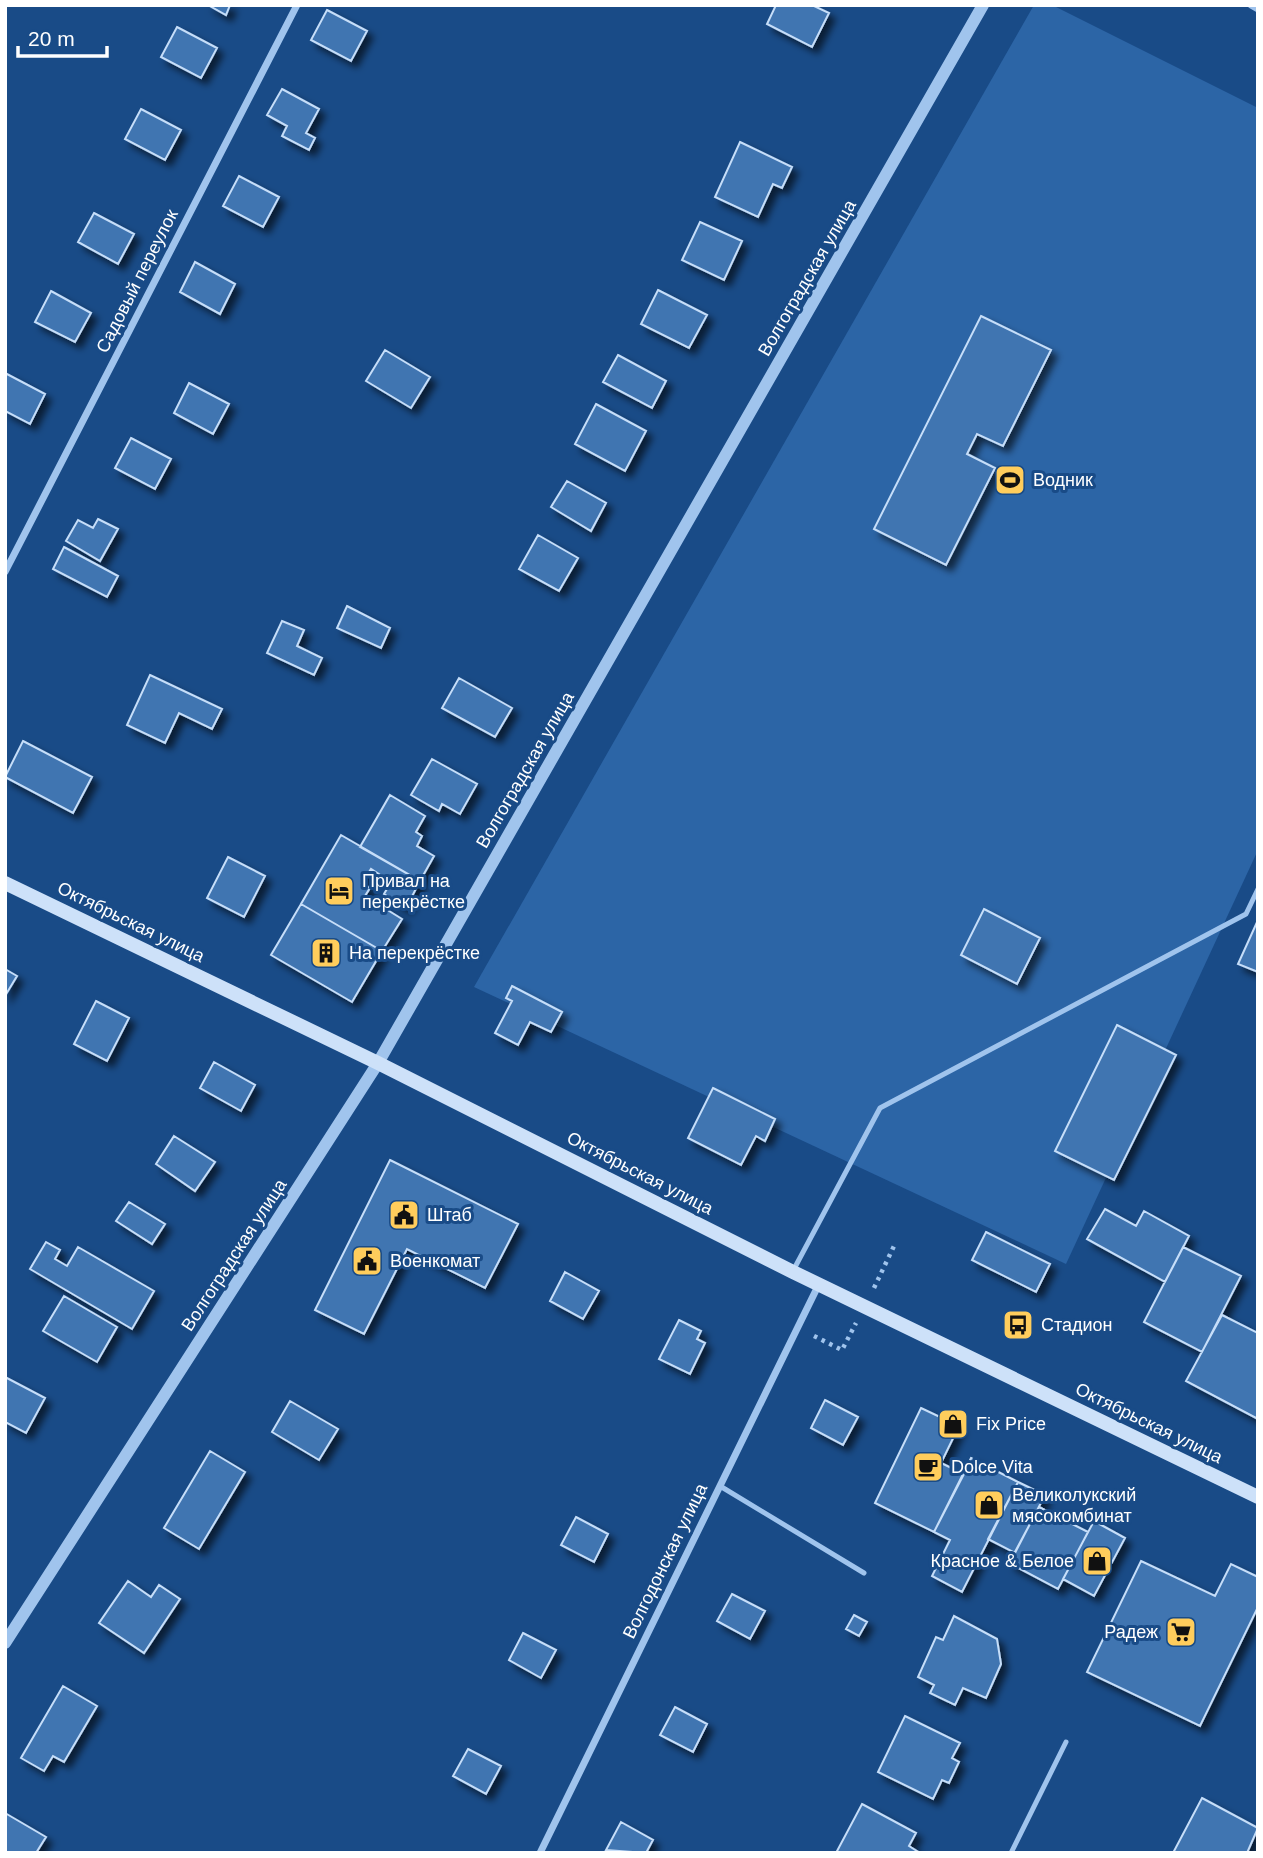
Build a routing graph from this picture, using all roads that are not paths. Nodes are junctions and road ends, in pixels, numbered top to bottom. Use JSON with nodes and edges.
{"nodes":[{"id":1,"x":297,"y":5,"type":"edge"},
{"id":2,"x":983,"y":5,"type":"edge"},
{"id":3,"x":1251,"y":5,"type":"edge"},
{"id":4,"x":1258,"y":9,"type":"edge"},
{"id":5,"x":5,"y":572,"type":"edge"},
{"id":6,"x":5,"y":883,"type":"edge"},
{"id":7,"x":1258,"y":889,"type":"edge"},
{"id":8,"x":378,"y":1063,"type":"junction"},
{"id":9,"x":793,"y":1272,"type":"junction"},
{"id":10,"x":819,"y":1284,"type":"junction"},
{"id":11,"x":720,"y":1486,"type":"junction"},
{"id":12,"x":1258,"y":1497,"type":"edge"},
{"id":13,"x":864,"y":1573,"type":"dead end"},
{"id":14,"x":5,"y":1643,"type":"edge"},
{"id":15,"x":1066,"y":1742,"type":"dead end"},
{"id":16,"x":540,"y":1853,"type":"edge"},
{"id":17,"x":1011,"y":1853,"type":"edge"}],
"edges":[{"from":1,"to":5,"type":"street","name":"Садовый переулок"},
{"from":2,"to":8,"type":"street","name":"Волгоградская улица"},
{"from":3,"to":4,"type":"street"},
{"from":6,"to":8,"type":"main road","name":"Октябрьская улица"},
{"from":7,"to":9,"type":"lane"},
{"from":8,"to":9,"type":"main road","name":"Октябрьская улица"},
{"from":8,"to":14,"type":"street","name":"Волгоградская улица"},
{"from":9,"to":10,"type":"main road","name":"Октябрьская улица"},
{"from":10,"to":11,"type":"street","name":"Волгодонская улица"},
{"from":10,"to":12,"type":"main road","name":"Октябрьская улица"},
{"from":11,"to":13,"type":"lane"},
{"from":11,"to":16,"type":"street","name":"Волгодонская улица"},
{"from":15,"to":17,"type":"lane"}]}
